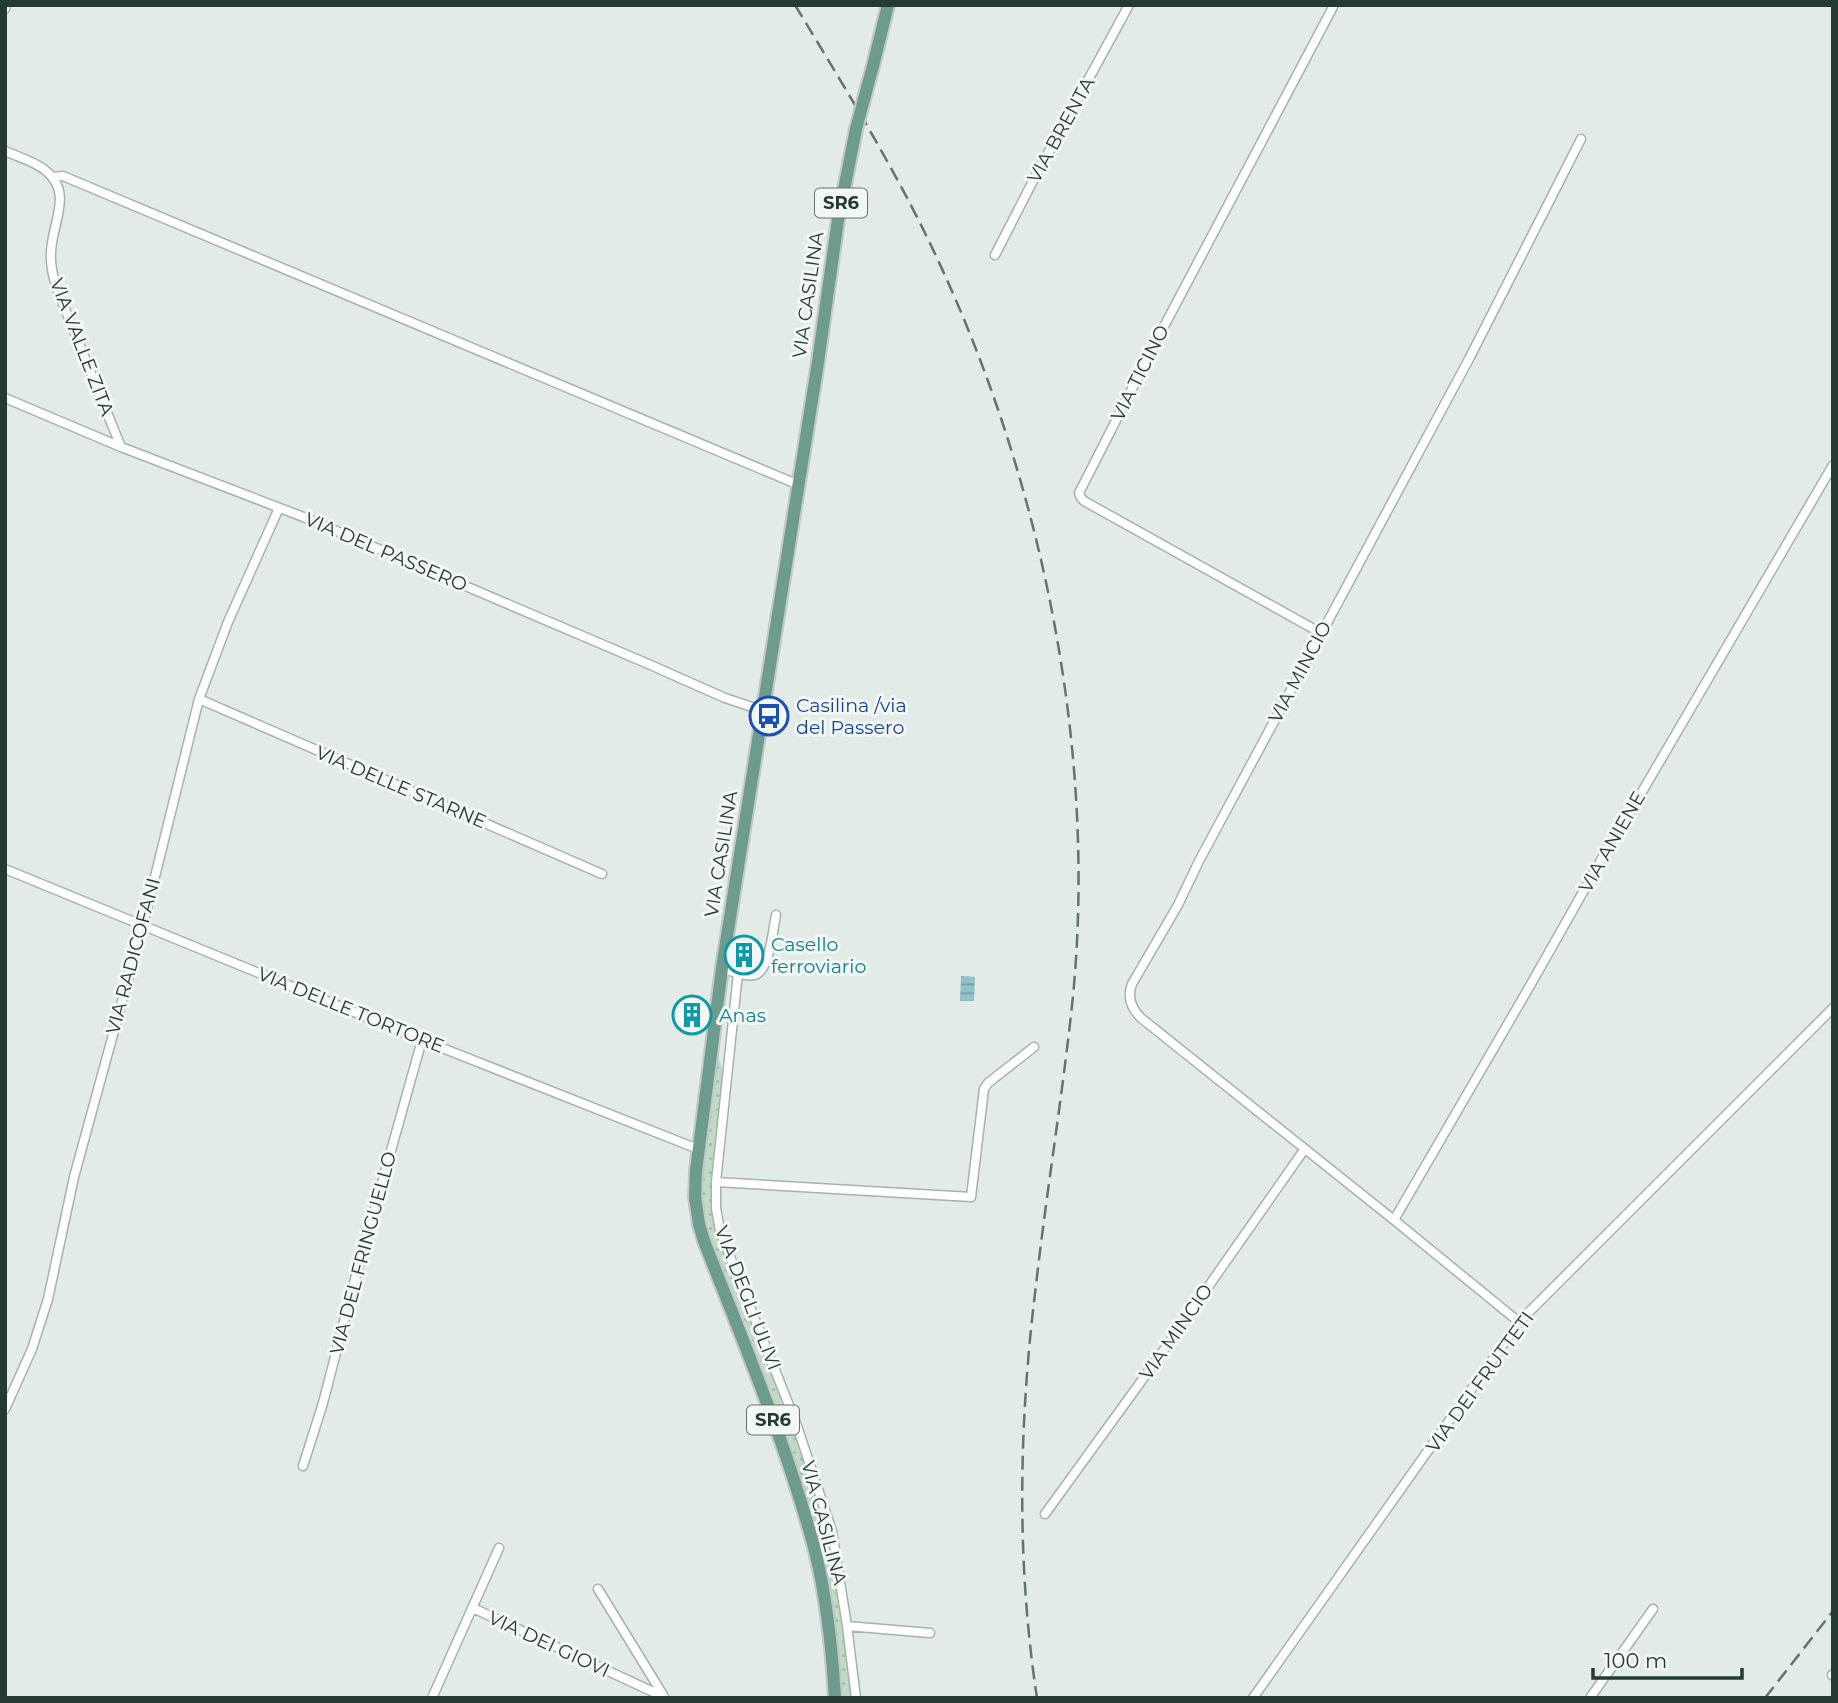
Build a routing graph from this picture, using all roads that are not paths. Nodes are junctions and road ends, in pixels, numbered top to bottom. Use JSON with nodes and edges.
{"nodes":[{"id":1,"x":888,"y":5,"type":"edge"},
{"id":2,"x":1129,"y":5,"type":"edge"},
{"id":3,"x":1334,"y":5,"type":"edge"},
{"id":4,"x":1581,"y":139,"type":"dead end"},
{"id":5,"x":5,"y":151,"type":"edge"},
{"id":6,"x":52,"y":177,"type":"junction"},
{"id":7,"x":995,"y":255,"type":"dead end"},
{"id":8,"x":5,"y":398,"type":"edge"},
{"id":9,"x":121,"y":447,"type":"junction"},
{"id":10,"x":1833,"y":465,"type":"edge"},
{"id":11,"x":799,"y":485,"type":"junction"},
{"id":12,"x":279,"y":508,"type":"junction"},
{"id":13,"x":1321,"y":633,"type":"junction"},
{"id":14,"x":199,"y":699,"type":"junction"},
{"id":15,"x":764,"y":711,"type":"junction"},
{"id":16,"x":5,"y":869,"type":"edge"},
{"id":17,"x":602,"y":874,"type":"dead end"},
{"id":18,"x":776,"y":915,"type":"dead end"},
{"id":19,"x":143,"y":925,"type":"junction"},
{"id":20,"x":722,"y":968,"type":"junction"},
{"id":21,"x":738,"y":973,"type":"junction"},
{"id":22,"x":1833,"y":1008,"type":"edge"},
{"id":23,"x":422,"y":1040,"type":"junction"},
{"id":24,"x":1034,"y":1047,"type":"dead end"},
{"id":25,"x":698,"y":1149,"type":"junction"},
{"id":26,"x":1304,"y":1150,"type":"junction"},
{"id":27,"x":716,"y":1182,"type":"junction"},
{"id":28,"x":1394,"y":1220,"type":"junction"},
{"id":29,"x":1519,"y":1322,"type":"junction"},
{"id":30,"x":5,"y":1409,"type":"edge"},
{"id":31,"x":303,"y":1466,"type":"dead end"},
{"id":32,"x":1045,"y":1514,"type":"dead end"},
{"id":33,"x":499,"y":1548,"type":"dead end"},
{"id":34,"x":598,"y":1589,"type":"dead end"},
{"id":35,"x":473,"y":1608,"type":"junction"},
{"id":36,"x":1653,"y":1609,"type":"dead end"},
{"id":37,"x":847,"y":1626,"type":"junction"},
{"id":38,"x":930,"y":1633,"type":"dead end"},
{"id":39,"x":664,"y":1697,"type":"edge"},
{"id":40,"x":432,"y":1698,"type":"edge"},
{"id":41,"x":835,"y":1698,"type":"edge"},
{"id":42,"x":856,"y":1698,"type":"edge"},
{"id":43,"x":1253,"y":1698,"type":"edge"},
{"id":44,"x":1590,"y":1698,"type":"edge"}],
"edges":[{"from":1,"to":11,"type":"main road","name":"VIA CASILINA","number":"SR6","bridge":true},
{"from":2,"to":7,"type":"street","name":"VIA BRENTA"},
{"from":3,"to":13,"type":"street","name":"VIA TICINO"},
{"from":4,"to":13,"type":"street","name":"VIA MINCIO"},
{"from":5,"to":6,"type":"street"},
{"from":6,"to":9,"type":"street","name":"VIA VALLE ZITA"},
{"from":6,"to":11,"type":"street"},
{"from":8,"to":9,"type":"street","name":"VIA DEL PASSERO"},
{"from":9,"to":12,"type":"street","name":"VIA DEL PASSERO"},
{"from":10,"to":28,"type":"street","name":"VIA ANIENE"},
{"from":11,"to":15,"type":"main road","name":"VIA CASILINA","number":"SR6"},
{"from":12,"to":14,"type":"street","name":"VIA RADICOFANI"},
{"from":12,"to":15,"type":"street","name":"VIA DEL PASSERO"},
{"from":13,"to":26,"type":"street","name":"VIA MINCIO"},
{"from":14,"to":17,"type":"street","name":"VIA DELLE STARNE"},
{"from":14,"to":19,"type":"street","name":"VIA RADICOFANI"},
{"from":15,"to":20,"type":"main road","name":"VIA CASILINA","number":"SR6"},
{"from":16,"to":19,"type":"street","name":"VIA DELLE TORTORE"},
{"from":18,"to":21,"type":"street"},
{"from":19,"to":23,"type":"street","name":"VIA DELLE TORTORE"},
{"from":19,"to":30,"type":"street","name":"VIA RADICOFANI"},
{"from":20,"to":21,"type":"street"},
{"from":20,"to":25,"type":"main road","name":"VIA CASILINA","number":"SR6"},
{"from":21,"to":27,"type":"street","name":"VIA DEGLI ULIVI"},
{"from":22,"to":29,"type":"street","name":"VIA DEI FRUTTETI"},
{"from":23,"to":25,"type":"street","name":"VIA DELLE TORTORE"},
{"from":23,"to":31,"type":"street","name":"VIA DEL FRINGUELLO"},
{"from":24,"to":27,"type":"street"},
{"from":25,"to":41,"type":"main road","name":"VIA CASILINA","number":"SR6"},
{"from":26,"to":28,"type":"street","name":"VIA MINCIO"},
{"from":26,"to":32,"type":"street","name":"VIA MINCIO"},
{"from":27,"to":37,"type":"street","name":"VIA DEGLI ULIVI"},
{"from":28,"to":29,"type":"street","name":"VIA MINCIO"},
{"from":29,"to":43,"type":"street","name":"VIA DEI FRUTTETI"},
{"from":33,"to":35,"type":"street"},
{"from":34,"to":39,"type":"street"},
{"from":35,"to":39,"type":"street","name":"VIA DEI GIOVI"},
{"from":35,"to":40,"type":"street"},
{"from":36,"to":44,"type":"street"},
{"from":37,"to":38,"type":"street"},
{"from":37,"to":42,"type":"street","name":"VIA DEGLI ULIVI"}]}
